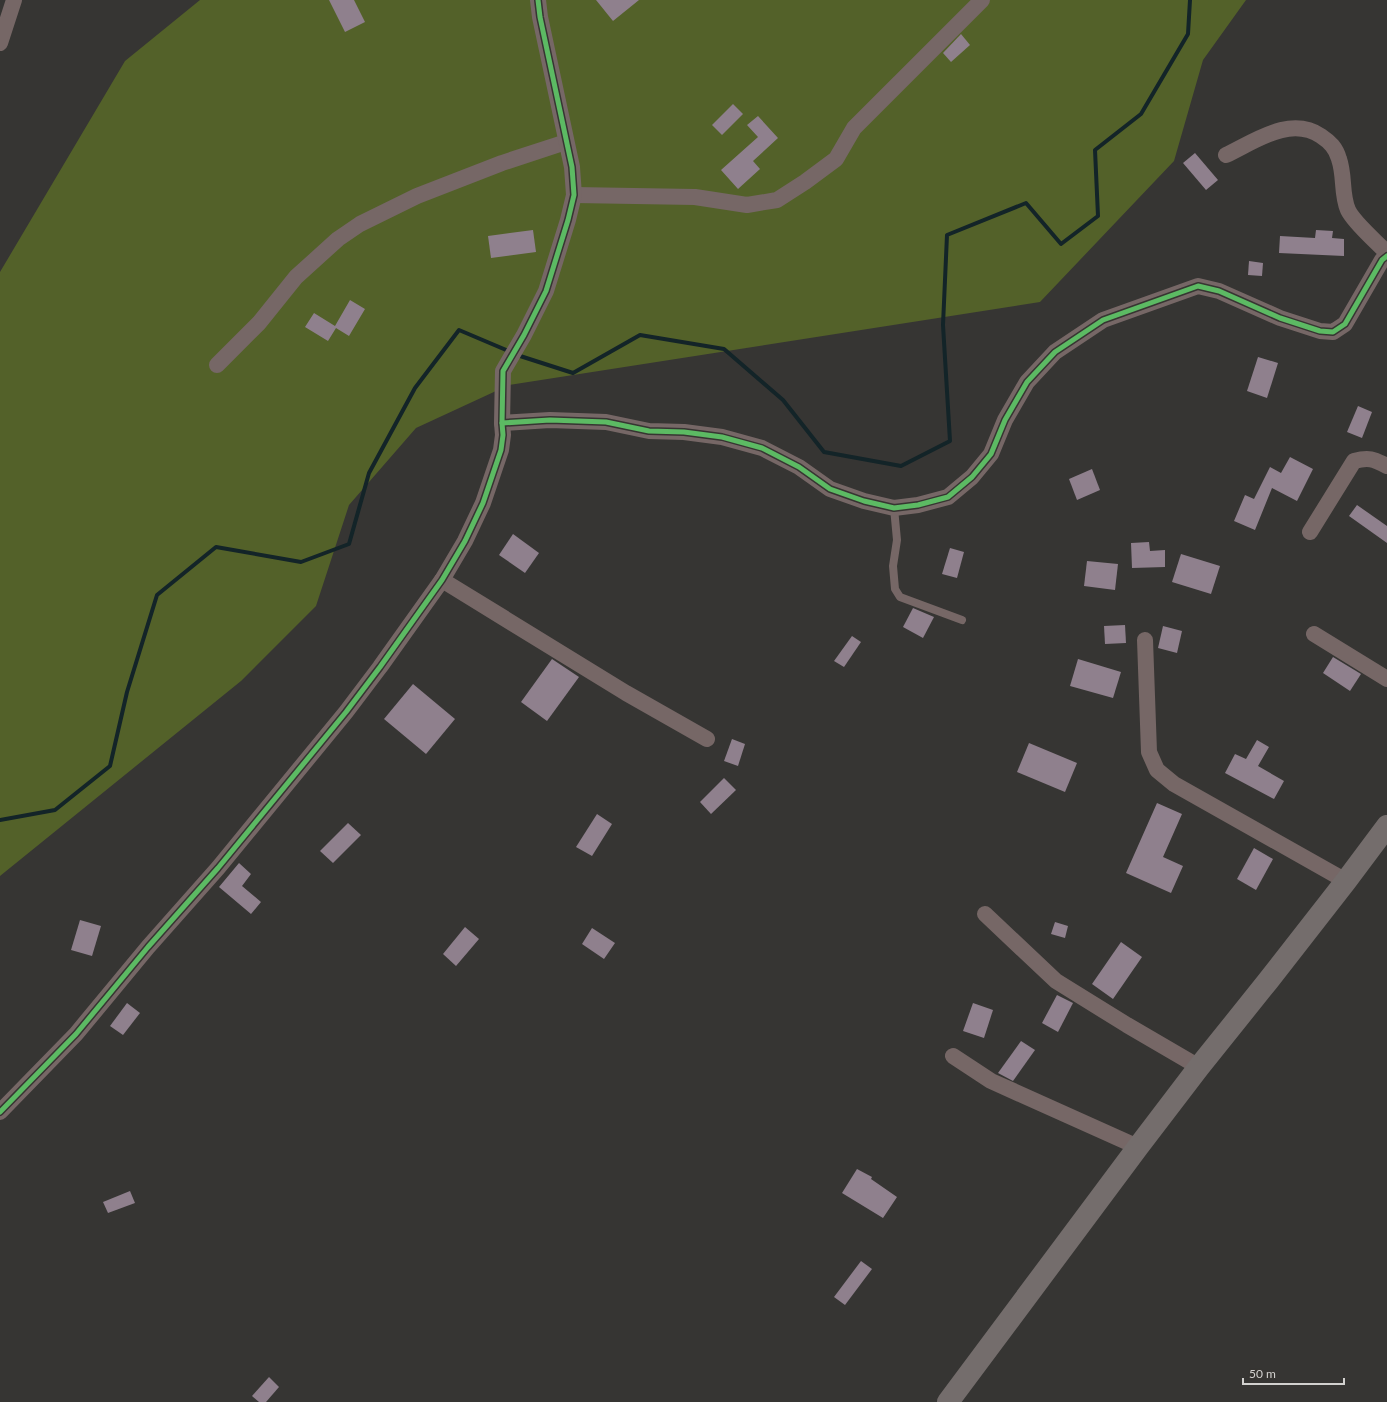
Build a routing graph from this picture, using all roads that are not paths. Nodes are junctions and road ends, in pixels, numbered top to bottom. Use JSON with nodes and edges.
{"nodes":[{"id":1,"x":14,"y":0,"type":"edge"},
{"id":2,"x":538,"y":0,"type":"edge"},
{"id":3,"x":982,"y":0,"type":"edge"},
{"id":4,"x":0,"y":43,"type":"edge"},
{"id":5,"x":566,"y":142,"type":"junction"},
{"id":6,"x":1226,"y":155,"type":"dead end"},
{"id":7,"x":574,"y":195,"type":"junction"},
{"id":8,"x":1387,"y":253,"type":"edge"},
{"id":9,"x":1387,"y":256,"type":"edge"},
{"id":10,"x":217,"y":365,"type":"dead end"},
{"id":11,"x":502,"y":422,"type":"junction"},
{"id":12,"x":1387,"y":466,"type":"edge"},
{"id":13,"x":894,"y":508,"type":"junction"},
{"id":14,"x":1310,"y":532,"type":"dead end"},
{"id":15,"x":442,"y":580,"type":"junction"},
{"id":16,"x":962,"y":620,"type":"dead end"},
{"id":17,"x":1314,"y":634,"type":"dead end"},
{"id":18,"x":1145,"y":640,"type":"dead end"},
{"id":19,"x":1387,"y":679,"type":"edge"},
{"id":20,"x":706,"y":739,"type":"dead end"},
{"id":21,"x":1387,"y":826,"type":"edge"},
{"id":22,"x":1346,"y":881,"type":"junction"},
{"id":23,"x":985,"y":914,"type":"dead end"},
{"id":24,"x":953,"y":1056,"type":"dead end"},
{"id":25,"x":1199,"y":1067,"type":"junction"},
{"id":26,"x":0,"y":1112,"type":"edge"},
{"id":27,"x":1138,"y":1147,"type":"junction"},
{"id":28,"x":948,"y":1402,"type":"edge"}],
"edges":[{"from":1,"to":4,"type":"street"},
{"from":2,"to":5,"type":"street"},
{"from":3,"to":7,"type":"street"},
{"from":5,"to":7,"type":"street"},
{"from":5,"to":10,"type":"street"},
{"from":6,"to":8,"type":"street"},
{"from":7,"to":11,"type":"street"},
{"from":9,"to":13,"type":"street"},
{"from":11,"to":13,"type":"street"},
{"from":11,"to":15,"type":"street"},
{"from":12,"to":14,"type":"street"},
{"from":13,"to":16,"type":"lane"},
{"from":15,"to":20,"type":"street"},
{"from":15,"to":26,"type":"street"},
{"from":17,"to":19,"type":"street"},
{"from":18,"to":22,"type":"street"},
{"from":21,"to":22,"type":"highway"},
{"from":22,"to":25,"type":"highway"},
{"from":23,"to":25,"type":"street"},
{"from":24,"to":27,"type":"street"},
{"from":25,"to":27,"type":"highway"},
{"from":27,"to":28,"type":"highway"}]}
